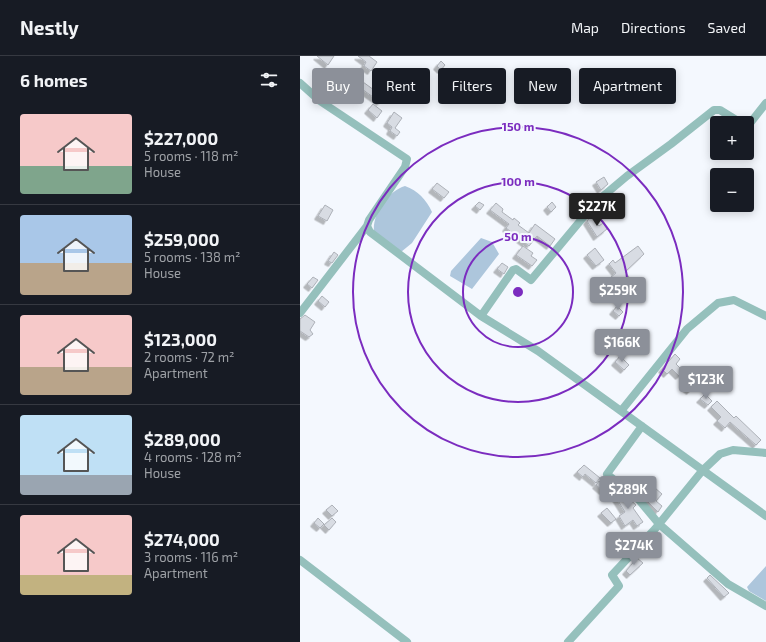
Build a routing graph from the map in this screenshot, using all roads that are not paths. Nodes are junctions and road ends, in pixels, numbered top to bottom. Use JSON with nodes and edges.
{"nodes":[{"id":1,"x":300,"y":83,"type":"edge"},
{"id":2,"x":766,"y":103,"type":"edge"},
{"id":3,"x":730,"y":116,"type":"edge"},
{"id":4,"x":754,"y":118,"type":"edge"},
{"id":5,"x":367,"y":226,"type":"junction"},
{"id":6,"x":300,"y":313,"type":"edge"},
{"id":7,"x":481,"y":316,"type":"junction"},
{"id":8,"x":766,"y":316,"type":"edge"},
{"id":9,"x":621,"y":411,"type":"junction"},
{"id":10,"x":642,"y":426,"type":"junction"},
{"id":11,"x":766,"y":453,"type":"edge"},
{"id":12,"x":702,"y":471,"type":"junction"},
{"id":13,"x":766,"y":516,"type":"edge"},
{"id":14,"x":659,"y":524,"type":"junction"},
{"id":15,"x":300,"y":560,"type":"edge"},
{"id":16,"x":766,"y":606,"type":"edge"},
{"id":17,"x":406,"y":642,"type":"edge"},
{"id":18,"x":568,"y":642,"type":"edge"}],
"edges":[{"from":1,"to":5,"type":"street"},
{"from":2,"to":4,"type":"street"},
{"from":3,"to":7,"type":"street"},
{"from":5,"to":6,"type":"street"},
{"from":5,"to":7,"type":"street"},
{"from":7,"to":9,"type":"street"},
{"from":8,"to":9,"type":"street"},
{"from":9,"to":10,"type":"street"},
{"from":10,"to":12,"type":"street"},
{"from":10,"to":14,"type":"street"},
{"from":11,"to":12,"type":"street"},
{"from":12,"to":13,"type":"street"},
{"from":12,"to":14,"type":"street"},
{"from":14,"to":16,"type":"street"},
{"from":14,"to":18,"type":"street"},
{"from":15,"to":17,"type":"street"}]}
